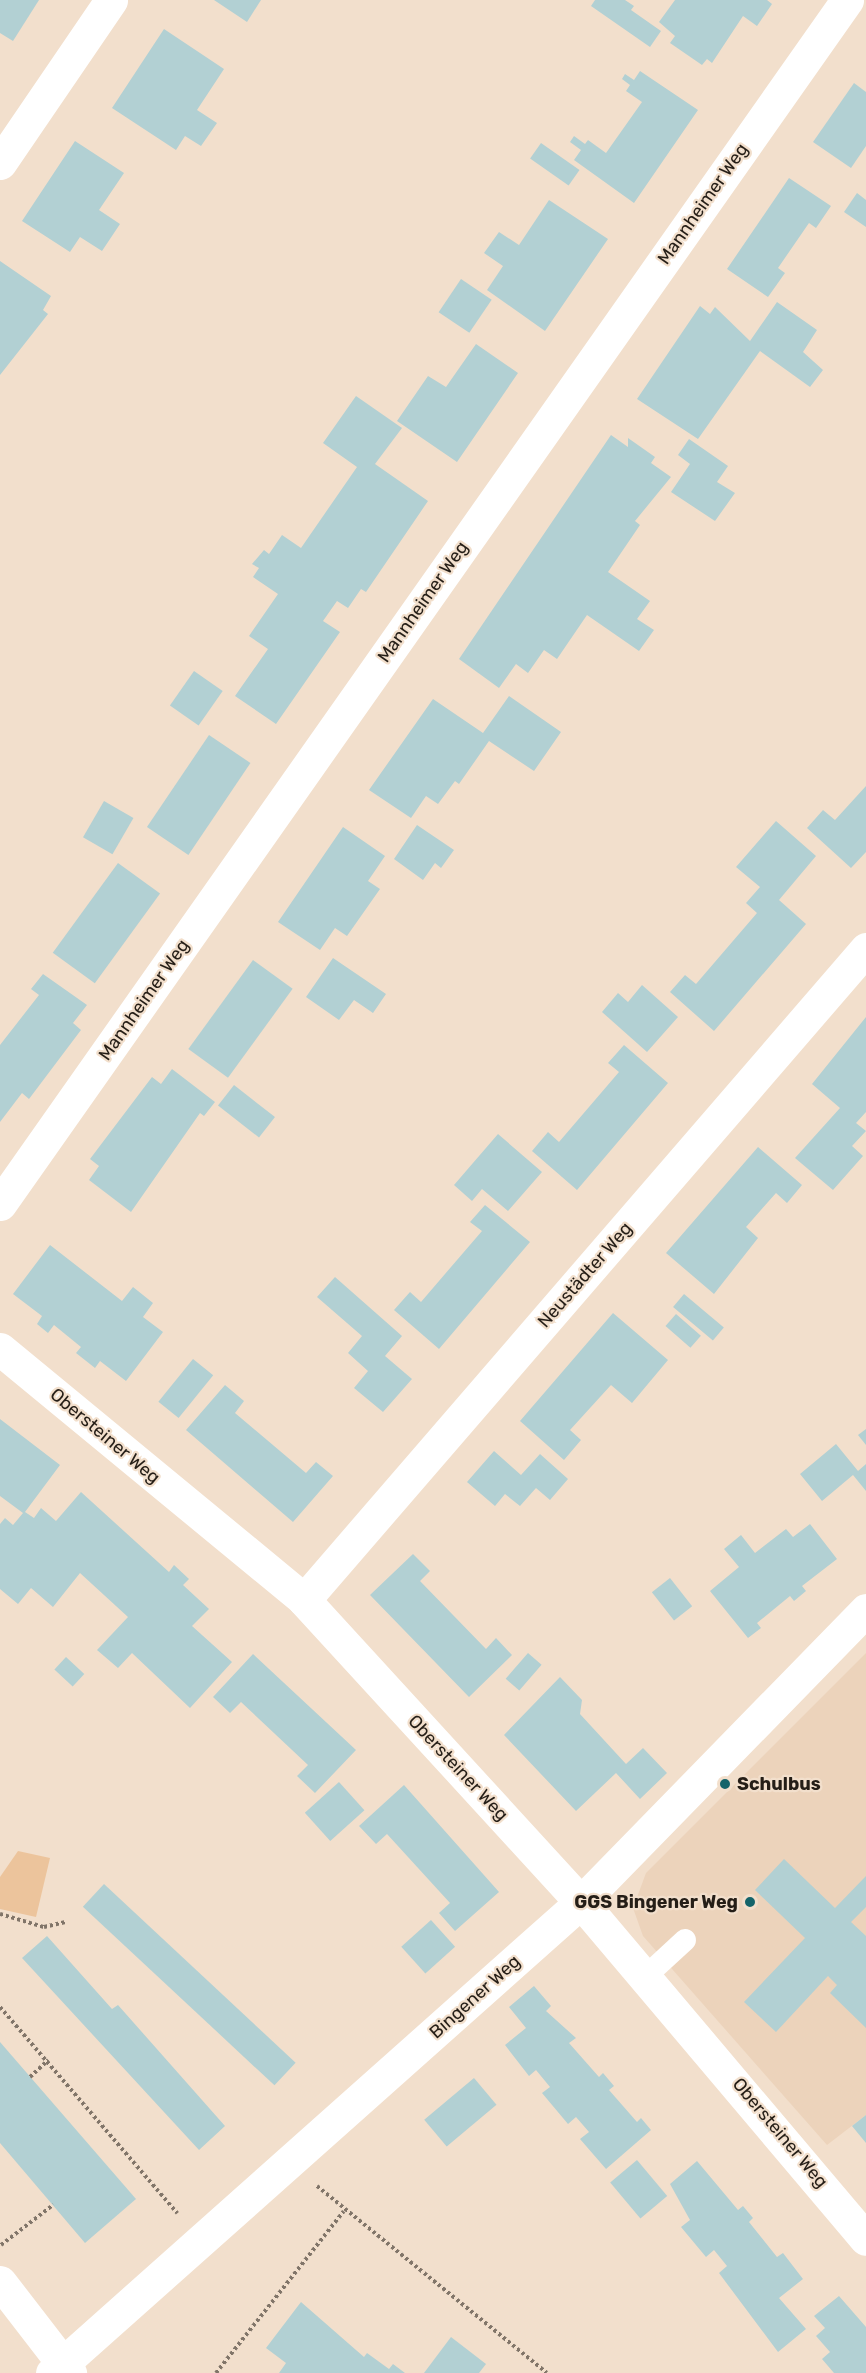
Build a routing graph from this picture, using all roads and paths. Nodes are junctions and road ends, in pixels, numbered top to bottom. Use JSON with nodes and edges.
{"nodes":[{"id":1,"x":111,"y":0,"type":"edge"},
{"id":2,"x":847,"y":0,"type":"edge"},
{"id":3,"x":0,"y":163,"type":"edge"},
{"id":4,"x":866,"y":949,"type":"edge"},
{"id":5,"x":0,"y":1204,"type":"edge"},
{"id":6,"x":0,"y":1349,"type":"edge"},
{"id":7,"x":304,"y":1600,"type":"junction"},
{"id":8,"x":866,"y":1610,"type":"edge"},
{"id":9,"x":581,"y":1902,"type":"junction"},
{"id":10,"x":0,"y":1914,"type":"edge"},
{"id":11,"x":65,"y":1922,"type":"dead end"},
{"id":12,"x":685,"y":1940,"type":"dead end"},
{"id":13,"x":646,"y":1976,"type":"junction"},
{"id":14,"x":0,"y":2007,"type":"edge"},
{"id":15,"x":48,"y":2060,"type":"junction"},
{"id":16,"x":30,"y":2077,"type":"dead end"},
{"id":17,"x":292,"y":2163,"type":"junction"},
{"id":18,"x":53,"y":2205,"type":"dead end"},
{"id":19,"x":344,"y":2211,"type":"junction"},
{"id":20,"x":866,"y":2239,"type":"edge"},
{"id":21,"x":204,"y":2242,"type":"junction"},
{"id":22,"x":0,"y":2246,"type":"edge"},
{"id":23,"x":0,"y":2282,"type":"edge"},
{"id":24,"x":62,"y":2370,"type":"edge"},
{"id":25,"x":216,"y":2373,"type":"edge"},
{"id":26,"x":547,"y":2373,"type":"edge"}],
"edges":[{"from":1,"to":3,"type":"street"},
{"from":2,"to":5,"type":"street","name":"Mannheimer Weg"},
{"from":4,"to":7,"type":"street","name":"Neustädter Weg"},
{"from":6,"to":7,"type":"street","name":"Obersteiner Weg"},
{"from":7,"to":9,"type":"street","name":"Obersteiner Weg"},
{"from":8,"to":9,"type":"street","name":"Bingener Weg"},
{"from":9,"to":13,"type":"street","name":"Obersteiner Weg"},
{"from":9,"to":17,"type":"street","name":"Bingener Weg"},
{"from":10,"to":11,"type":"path"},
{"from":12,"to":13,"type":"lane"},
{"from":13,"to":20,"type":"street","name":"Obersteiner Weg"},
{"from":14,"to":15,"type":"path"},
{"from":15,"to":16,"type":"path"},
{"from":15,"to":21,"type":"path"},
{"from":17,"to":19,"type":"path"},
{"from":17,"to":21,"type":"street","name":"Bingener Weg"},
{"from":18,"to":22,"type":"path"},
{"from":19,"to":25,"type":"path"},
{"from":19,"to":26,"type":"path"},
{"from":21,"to":24,"type":"street","name":"Bingener Weg"},
{"from":23,"to":24,"type":"street","name":"Bingener Weg"}]}
